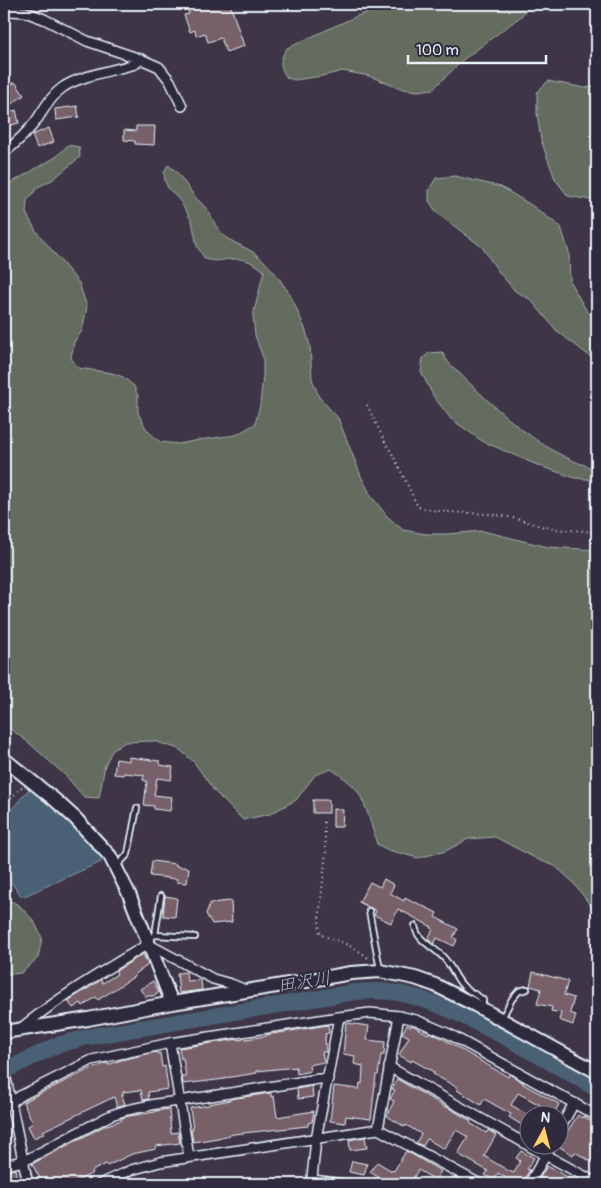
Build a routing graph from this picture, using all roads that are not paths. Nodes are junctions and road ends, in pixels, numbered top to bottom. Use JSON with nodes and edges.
{"nodes":[{"id":1,"x":4,"y":14,"type":"edge"},
{"id":2,"x":141,"y":59,"type":"junction"},
{"id":3,"x":182,"y":106,"type":"dead end"},
{"id":4,"x":4,"y":153,"type":"edge"},
{"id":5,"x":4,"y":759,"type":"edge"},
{"id":6,"x":137,"y":808,"type":"dead end"},
{"id":7,"x":116,"y":867,"type":"junction"},
{"id":8,"x":161,"y":896,"type":"dead end"},
{"id":9,"x":369,"y":911,"type":"dead end"},
{"id":10,"x":415,"y":926,"type":"dead end"},
{"id":11,"x":195,"y":936,"type":"dead end"},
{"id":12,"x":150,"y":940,"type":"junction"},
{"id":13,"x":378,"y":971,"type":"junction"},
{"id":14,"x":527,"y":989,"type":"dead end"},
{"id":15,"x":248,"y":991,"type":"junction"},
{"id":16,"x":172,"y":1003,"type":"junction"},
{"id":17,"x":481,"y":1008,"type":"junction"},
{"id":18,"x":399,"y":1016,"type":"junction"},
{"id":19,"x":339,"y":1017,"type":"junction"},
{"id":20,"x":501,"y":1020,"type":"junction"},
{"id":21,"x":20,"y":1029,"type":"junction"},
{"id":22,"x":4,"y":1032,"type":"edge"},
{"id":23,"x":170,"y":1043,"type":"junction"},
{"id":24,"x":389,"y":1067,"type":"junction"},
{"id":25,"x":4,"y":1069,"type":"edge"},
{"id":26,"x":597,"y":1072,"type":"edge"},
{"id":27,"x":328,"y":1079,"type":"junction"},
{"id":28,"x":179,"y":1102,"type":"junction"},
{"id":29,"x":574,"y":1103,"type":"junction"},
{"id":30,"x":7,"y":1104,"type":"edge"},
{"id":31,"x":568,"y":1114,"type":"edge"},
{"id":32,"x":597,"y":1116,"type":"edge"},
{"id":33,"x":378,"y":1128,"type":"junction"},
{"id":34,"x":316,"y":1139,"type":"junction"},
{"id":35,"x":518,"y":1139,"type":"edge"},
{"id":36,"x":545,"y":1156,"type":"edge"},
{"id":37,"x":548,"y":1156,"type":"edge"},
{"id":38,"x":189,"y":1158,"type":"junction"},
{"id":39,"x":24,"y":1160,"type":"junction"},
{"id":40,"x":4,"y":1165,"type":"edge"},
{"id":41,"x":597,"y":1183,"type":"edge"},
{"id":42,"x":28,"y":1184,"type":"edge"},
{"id":43,"x":100,"y":1184,"type":"edge"},
{"id":44,"x":344,"y":1184,"type":"edge"},
{"id":45,"x":480,"y":1184,"type":"edge"},
{"id":46,"x":529,"y":1184,"type":"edge"}],
"edges":[{"from":1,"to":2,"type":"street"},
{"from":2,"to":3,"type":"street"},
{"from":2,"to":4,"type":"street"},
{"from":5,"to":7,"type":"street"},
{"from":6,"to":7,"type":"lane"},
{"from":7,"to":12,"type":"street"},
{"from":8,"to":12,"type":"lane"},
{"from":9,"to":13,"type":"lane"},
{"from":10,"to":17,"type":"lane"},
{"from":11,"to":12,"type":"lane"},
{"from":12,"to":15,"type":"street"},
{"from":12,"to":16,"type":"street"},
{"from":12,"to":21,"type":"street"},
{"from":13,"to":15,"type":"street"},
{"from":13,"to":17,"type":"street"},
{"from":14,"to":20,"type":"lane"},
{"from":15,"to":16,"type":"street"},
{"from":16,"to":21,"type":"street"},
{"from":17,"to":20,"type":"street"},
{"from":18,"to":19,"type":"street"},
{"from":18,"to":24,"type":"street"},
{"from":18,"to":29,"type":"street"},
{"from":19,"to":23,"type":"street"},
{"from":19,"to":27,"type":"street"},
{"from":20,"to":26,"type":"street"},
{"from":21,"to":22,"type":"street"},
{"from":23,"to":28,"type":"street"},
{"from":23,"to":30,"type":"street"},
{"from":24,"to":33,"type":"street"},
{"from":24,"to":35,"type":"street"},
{"from":25,"to":30,"type":"street"},
{"from":27,"to":28,"type":"street"},
{"from":27,"to":34,"type":"street"},
{"from":28,"to":38,"type":"street"},
{"from":28,"to":39,"type":"street"},
{"from":29,"to":31,"type":"street"},
{"from":29,"to":32,"type":"street"},
{"from":30,"to":39,"type":"street"},
{"from":33,"to":34,"type":"street"},
{"from":33,"to":45,"type":"street"},
{"from":34,"to":38,"type":"street"},
{"from":34,"to":44,"type":"street"},
{"from":36,"to":46,"type":"street"},
{"from":37,"to":41,"type":"street"},
{"from":38,"to":43,"type":"street"},
{"from":39,"to":40,"type":"street"},
{"from":39,"to":42,"type":"street"}]}
